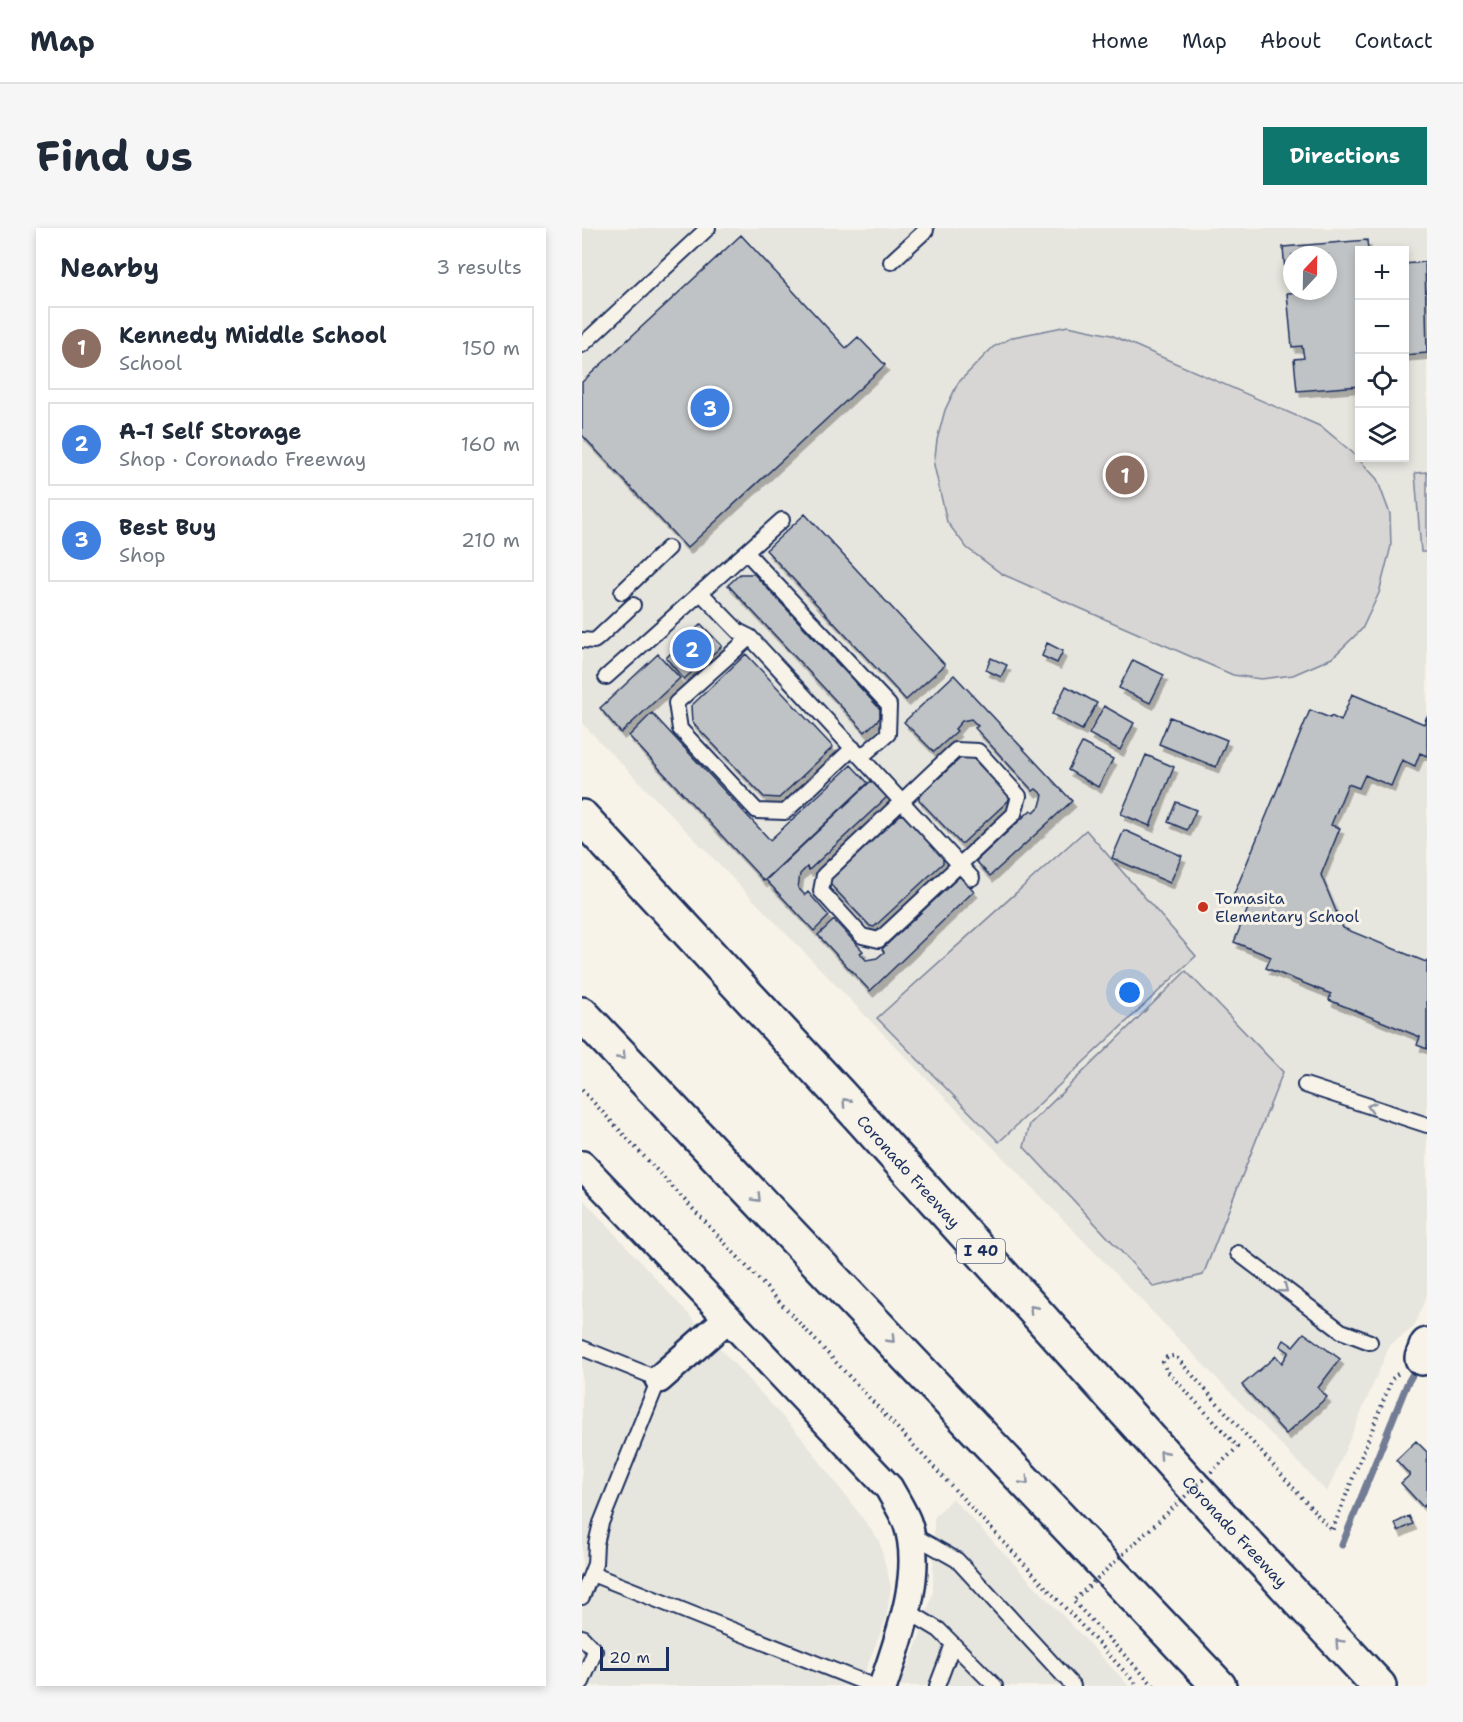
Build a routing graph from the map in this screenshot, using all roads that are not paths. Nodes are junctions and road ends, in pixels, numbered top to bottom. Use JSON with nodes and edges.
{"nodes":[{"id":1,"x":708,"y":228,"type":"edge"},
{"id":2,"x":926,"y":230,"type":"dead end"},
{"id":3,"x":891,"y":262,"type":"dead end"},
{"id":4,"x":582,"y":345,"type":"edge"},
{"id":5,"x":782,"y":520,"type":"dead end"},
{"id":6,"x":668,"y":548,"type":"dead end"},
{"id":7,"x":746,"y":552,"type":"junction"},
{"id":8,"x":622,"y":592,"type":"dead end"},
{"id":9,"x":701,"y":593,"type":"junction"},
{"id":10,"x":633,"y":605,"type":"dead end"},
{"id":11,"x":750,"y":637,"type":"junction"},
{"id":12,"x":582,"y":640,"type":"edge"},
{"id":13,"x":606,"y":677,"type":"dead end"},
{"id":14,"x":857,"y":753,"type":"junction"},
{"id":15,"x":902,"y":802,"type":"junction"},
{"id":16,"x":582,"y":817,"type":"edge"},
{"id":17,"x":960,"y":865,"type":"junction"},
{"id":18,"x":972,"y":878,"type":"dead end"},
{"id":19,"x":582,"y":1014,"type":"edge"},
{"id":20,"x":1305,"y":1085,"type":"dead end"},
{"id":21,"x":1427,"y":1125,"type":"edge"},
{"id":22,"x":582,"y":1165,"type":"edge"},
{"id":23,"x":1238,"y":1253,"type":"dead end"},
{"id":24,"x":728,"y":1318,"type":"junction"},
{"id":25,"x":1370,"y":1342,"type":"dead end"},
{"id":26,"x":582,"y":1348,"type":"edge"},
{"id":27,"x":659,"y":1379,"type":"junction"},
{"id":28,"x":909,"y":1533,"type":"junction"},
{"id":29,"x":592,"y":1574,"type":"junction"},
{"id":30,"x":582,"y":1598,"type":"edge"},
{"id":31,"x":906,"y":1610,"type":"junction"},
{"id":32,"x":582,"y":1637,"type":"edge"},
{"id":33,"x":953,"y":1644,"type":"junction"},
{"id":34,"x":582,"y":1682,"type":"edge"},
{"id":35,"x":873,"y":1686,"type":"edge"},
{"id":36,"x":883,"y":1686,"type":"edge"},
{"id":37,"x":937,"y":1686,"type":"edge"},
{"id":38,"x":995,"y":1686,"type":"edge"},
{"id":39,"x":1073,"y":1686,"type":"edge"},
{"id":40,"x":1219,"y":1686,"type":"edge"},
{"id":41,"x":1379,"y":1686,"type":"edge"}],
"edges":[{"from":1,"to":4,"type":"lane"},
{"from":2,"to":3,"type":"lane"},
{"from":5,"to":7,"type":"lane"},
{"from":6,"to":8,"type":"lane"},
{"from":7,"to":9,"type":"lane"},
{"from":7,"to":14,"type":"lane"},
{"from":9,"to":11,"type":"lane"},
{"from":9,"to":13,"type":"lane"},
{"from":10,"to":12,"type":"lane"},
{"from":11,"to":14,"type":"lane"},
{"from":11,"to":14,"type":"lane"},
{"from":14,"to":15,"type":"lane"},
{"from":15,"to":17,"type":"lane"},
{"from":15,"to":17,"type":"lane"},
{"from":15,"to":17,"type":"lane"},
{"from":41,"to":16,"type":"highway","name":"Coronado Freeway","number":"I 40","one_way":true},
{"from":17,"to":18,"type":"lane"},
{"from":19,"to":40,"type":"highway","one_way":true},
{"from":21,"to":20,"type":"lane","one_way":true},
{"from":22,"to":24,"type":"street"},
{"from":23,"to":25,"type":"lane","one_way":true},
{"from":24,"to":27,"type":"street"},
{"from":24,"to":28,"type":"street"},
{"from":26,"to":27,"type":"lane"},
{"from":27,"to":29,"type":"lane"},
{"from":28,"to":31,"type":"street"},
{"from":28,"to":39,"type":"lane"},
{"from":29,"to":30,"type":"lane"},
{"from":29,"to":35,"type":"lane"},
{"from":31,"to":33,"type":"lane"},
{"from":31,"to":36,"type":"street"},
{"from":32,"to":34,"type":"lane"},
{"from":33,"to":37,"type":"lane"},
{"from":33,"to":38,"type":"lane"}]}
